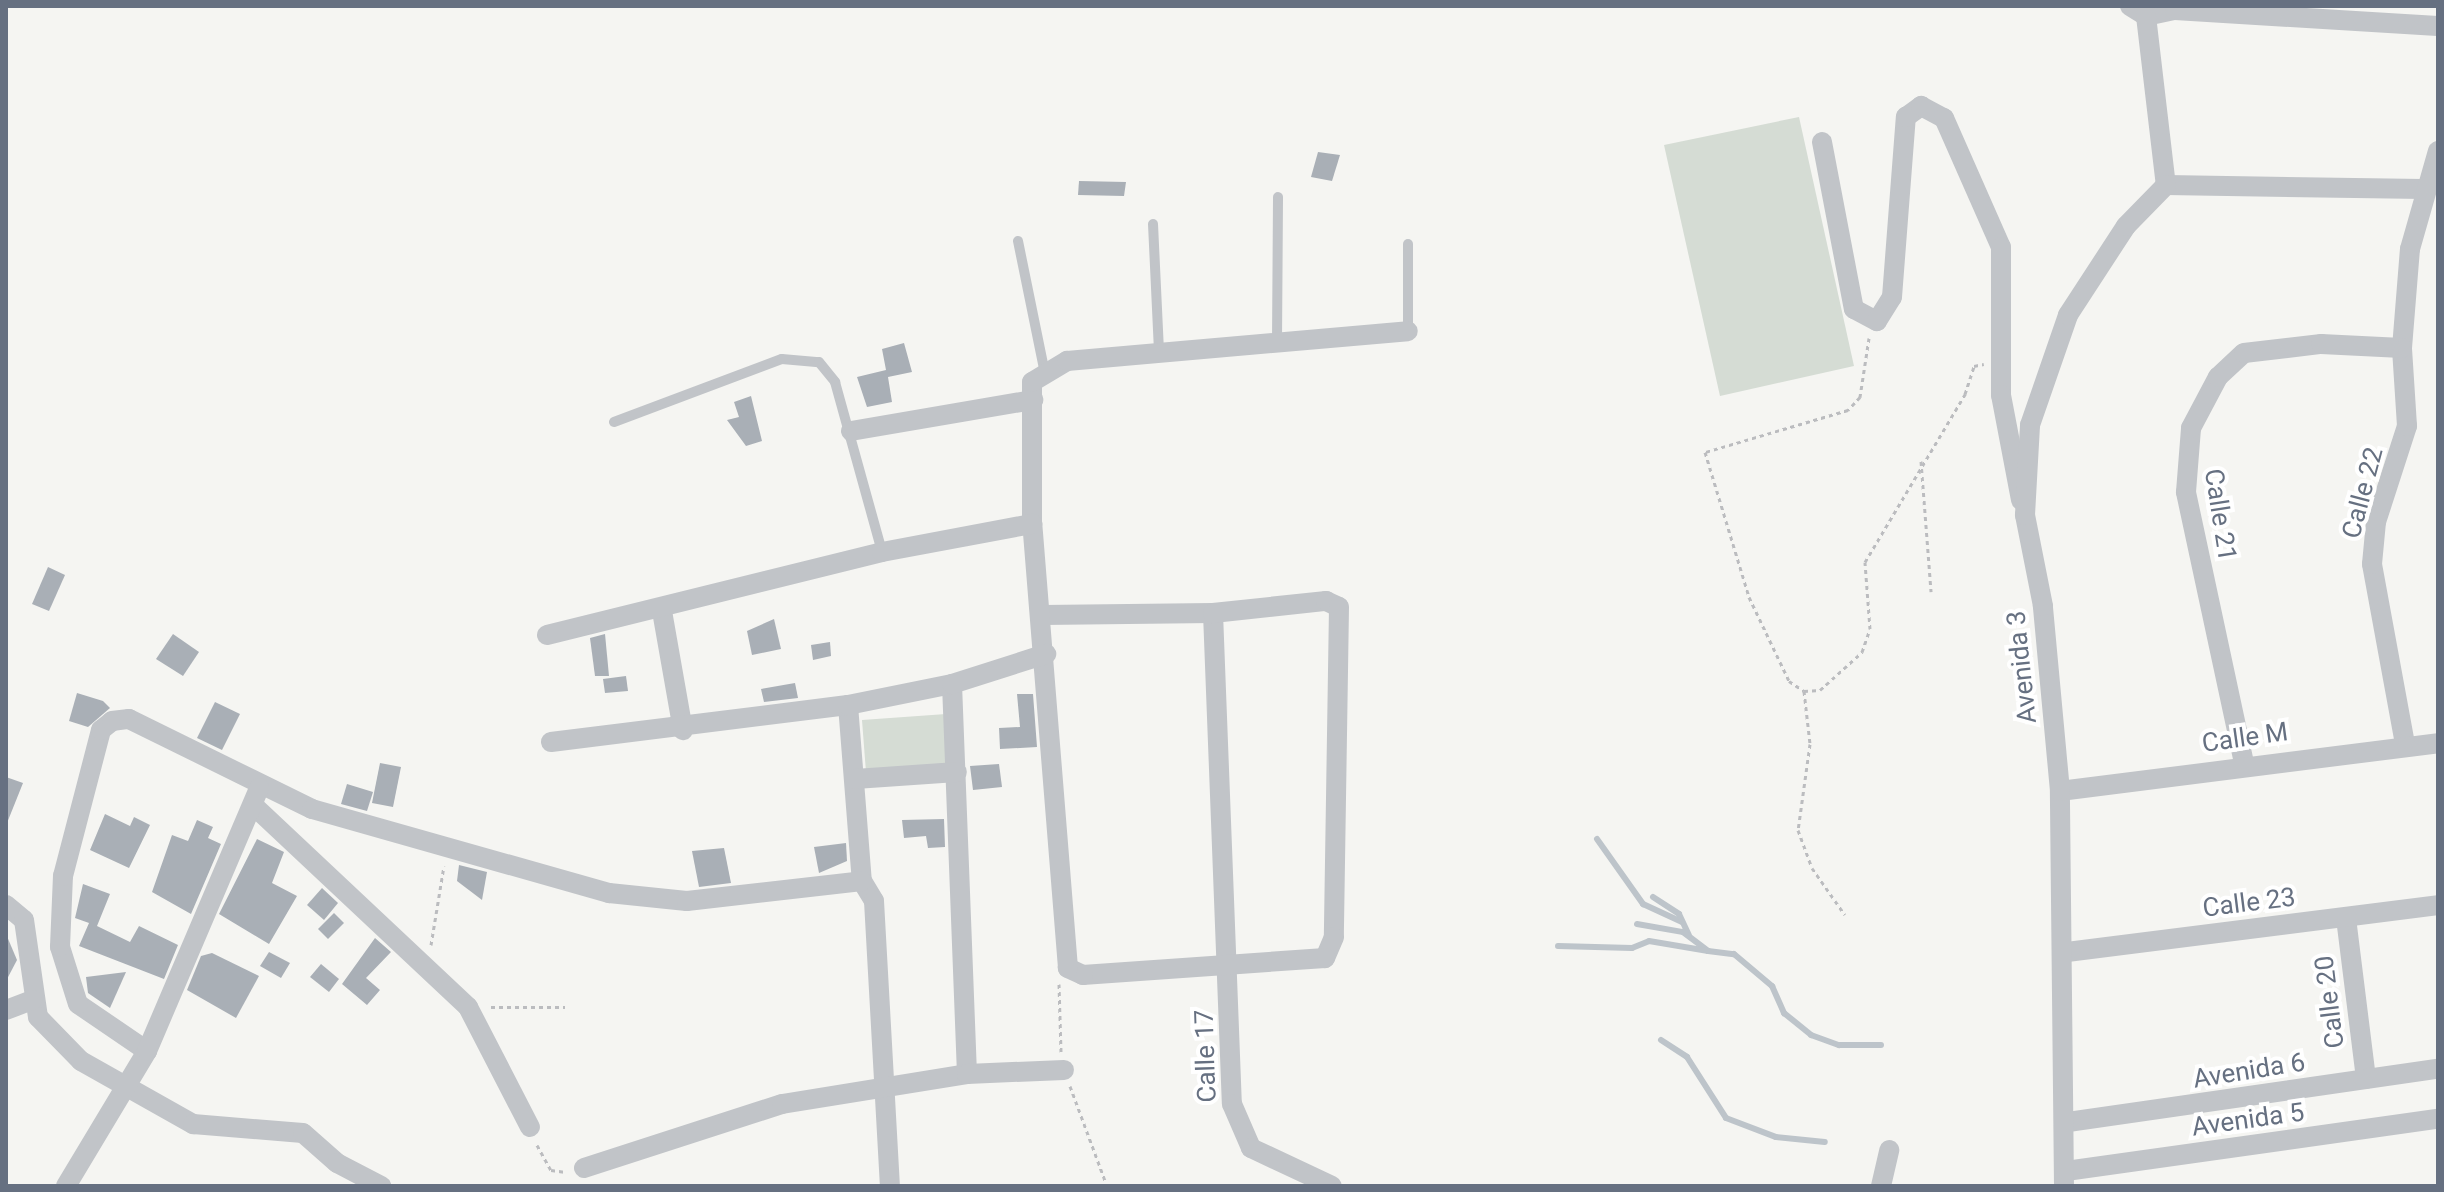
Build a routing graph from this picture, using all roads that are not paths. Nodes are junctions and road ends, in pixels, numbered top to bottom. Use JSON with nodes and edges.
{"nodes":[{"id":1,"x":2138,"y":11,"type":"edge"},
{"id":2,"x":2438,"y":26,"type":"edge"},
{"id":3,"x":1822,"y":142,"type":"dead end"},
{"id":4,"x":2438,"y":151,"type":"edge"},
{"id":5,"x":2166,"y":185,"type":"junction"},
{"id":6,"x":2423,"y":189,"type":"junction"},
{"id":7,"x":1278,"y":197,"type":"dead end"},
{"id":8,"x":1153,"y":224,"type":"dead end"},
{"id":9,"x":1018,"y":241,"type":"dead end"},
{"id":10,"x":1408,"y":244,"type":"dead end"},
{"id":11,"x":1408,"y":331,"type":"joint"},
{"id":12,"x":1277,"y":342,"type":"junction"},
{"id":13,"x":2402,"y":348,"type":"junction"},
{"id":14,"x":1159,"y":352,"type":"junction"},
{"id":15,"x":1044,"y":369,"type":"junction"},
{"id":16,"x":1033,"y":400,"type":"junction"},
{"id":17,"x":614,"y":422,"type":"dead end"},
{"id":18,"x":851,"y":431,"type":"junction"},
{"id":19,"x":2025,"y":515,"type":"junction"},
{"id":20,"x":1032,"y":524,"type":"junction"},
{"id":21,"x":882,"y":552,"type":"junction"},
{"id":22,"x":662,"y":611,"type":"junction"},
{"id":23,"x":1213,"y":613,"type":"junction"},
{"id":24,"x":1043,"y":615,"type":"junction"},
{"id":25,"x":547,"y":635,"type":"dead end"},
{"id":26,"x":1046,"y":654,"type":"junction"},
{"id":27,"x":952,"y":684,"type":"junction"},
{"id":28,"x":848,"y":705,"type":"junction"},
{"id":29,"x":683,"y":730,"type":"junction"},
{"id":30,"x":551,"y":742,"type":"dead end"},
{"id":31,"x":2438,"y":743,"type":"edge"},
{"id":32,"x":2405,"y":744,"type":"junction"},
{"id":33,"x":2244,"y":763,"type":"junction"},
{"id":34,"x":957,"y":772,"type":"junction"},
{"id":35,"x":855,"y":779,"type":"junction"},
{"id":36,"x":2060,"y":791,"type":"junction"},
{"id":37,"x":256,"y":797,"type":"junction"},
{"id":38,"x":862,"y":881,"type":"junction"},
{"id":39,"x":6,"y":905,"type":"edge"},
{"id":40,"x":2438,"y":905,"type":"edge"},
{"id":41,"x":2346,"y":918,"type":"junction"},
{"id":42,"x":2067,"y":952,"type":"junction"},
{"id":43,"x":1221,"y":963,"type":"junction"},
{"id":44,"x":32,"y":1000,"type":"junction"},
{"id":45,"x":6,"y":1010,"type":"edge"},
{"id":46,"x":147,"y":1051,"type":"junction"},
{"id":47,"x":2438,"y":1069,"type":"edge"},
{"id":48,"x":1064,"y":1070,"type":"dead end"},
{"id":49,"x":967,"y":1074,"type":"junction"},
{"id":50,"x":2366,"y":1079,"type":"junction"},
{"id":51,"x":883,"y":1088,"type":"junction"},
{"id":52,"x":127,"y":1090,"type":"junction"},
{"id":53,"x":2438,"y":1119,"type":"edge"},
{"id":54,"x":2068,"y":1122,"type":"junction"},
{"id":55,"x":530,"y":1127,"type":"road end"},
{"id":56,"x":1889,"y":1150,"type":"dead end"},
{"id":57,"x":584,"y":1168,"type":"road end"},
{"id":58,"x":2065,"y":1178,"type":"edge"},
{"id":59,"x":66,"y":1186,"type":"edge"},
{"id":60,"x":381,"y":1186,"type":"edge"},
{"id":61,"x":890,"y":1186,"type":"edge"},
{"id":62,"x":1332,"y":1186,"type":"edge"},
{"id":63,"x":1881,"y":1186,"type":"edge"}],
"edges":[{"from":1,"to":2,"type":"street"},
{"from":1,"to":5,"type":"street"},
{"from":3,"to":19,"type":"street"},
{"from":4,"to":6,"type":"street","name":"Calle 22"},
{"from":5,"to":6,"type":"street"},
{"from":5,"to":19,"type":"street","name":"Avenida 3"},
{"from":6,"to":13,"type":"street","name":"Calle 22"},
{"from":7,"to":12,"type":"lane"},
{"from":8,"to":14,"type":"lane"},
{"from":9,"to":15,"type":"lane"},
{"from":10,"to":11,"type":"lane"},
{"from":11,"to":12,"type":"street"},
{"from":12,"to":14,"type":"street"},
{"from":13,"to":32,"type":"street","name":"Calle 22"},
{"from":13,"to":33,"type":"street","name":"Calle 21"},
{"from":14,"to":15,"type":"street"},
{"from":15,"to":16,"type":"street"},
{"from":16,"to":18,"type":"street"},
{"from":16,"to":20,"type":"street"},
{"from":17,"to":18,"type":"lane"},
{"from":18,"to":21,"type":"lane"},
{"from":19,"to":36,"type":"street","name":"Avenida 3"},
{"from":20,"to":21,"type":"street"},
{"from":20,"to":24,"type":"street"},
{"from":21,"to":22,"type":"street"},
{"from":22,"to":25,"type":"street"},
{"from":22,"to":29,"type":"street"},
{"from":23,"to":24,"type":"street"},
{"from":23,"to":43,"type":"street","name":"Calle 17"},
{"from":23,"to":43,"type":"street"},
{"from":24,"to":26,"type":"street"},
{"from":26,"to":27,"type":"street"},
{"from":26,"to":43,"type":"street"},
{"from":27,"to":28,"type":"street"},
{"from":27,"to":34,"type":"street"},
{"from":28,"to":29,"type":"street"},
{"from":28,"to":35,"type":"street"},
{"from":29,"to":30,"type":"street"},
{"from":31,"to":32,"type":"street","name":"Calle M"},
{"from":32,"to":33,"type":"street","name":"Calle M"},
{"from":33,"to":36,"type":"street","name":"Calle M"},
{"from":34,"to":35,"type":"street"},
{"from":34,"to":49,"type":"street"},
{"from":35,"to":38,"type":"street"},
{"from":36,"to":42,"type":"street","name":"Avenida 3"},
{"from":37,"to":38,"type":"street"},
{"from":37,"to":46,"type":"street"},
{"from":37,"to":46,"type":"street"},
{"from":37,"to":55,"type":"street"},
{"from":38,"to":51,"type":"street"},
{"from":39,"to":44,"type":"street"},
{"from":40,"to":41,"type":"street","name":"Calle 23"},
{"from":41,"to":42,"type":"street","name":"Calle 23"},
{"from":41,"to":50,"type":"street","name":"Calle 20"},
{"from":42,"to":54,"type":"street","name":"Avenida 3"},
{"from":43,"to":62,"type":"street","name":"Calle 17"},
{"from":44,"to":45,"type":"street"},
{"from":44,"to":52,"type":"street"},
{"from":46,"to":52,"type":"street"},
{"from":47,"to":50,"type":"street","name":"Avenida 6"},
{"from":48,"to":49,"type":"street"},
{"from":49,"to":51,"type":"street"},
{"from":50,"to":54,"type":"street","name":"Avenida 6"},
{"from":51,"to":57,"type":"street"},
{"from":51,"to":61,"type":"street"},
{"from":52,"to":59,"type":"street"},
{"from":52,"to":60,"type":"street"},
{"from":53,"to":58,"type":"street","name":"Avenida 5"},
{"from":54,"to":58,"type":"street","name":"Avenida 3"},
{"from":56,"to":63,"type":"street"}]}
